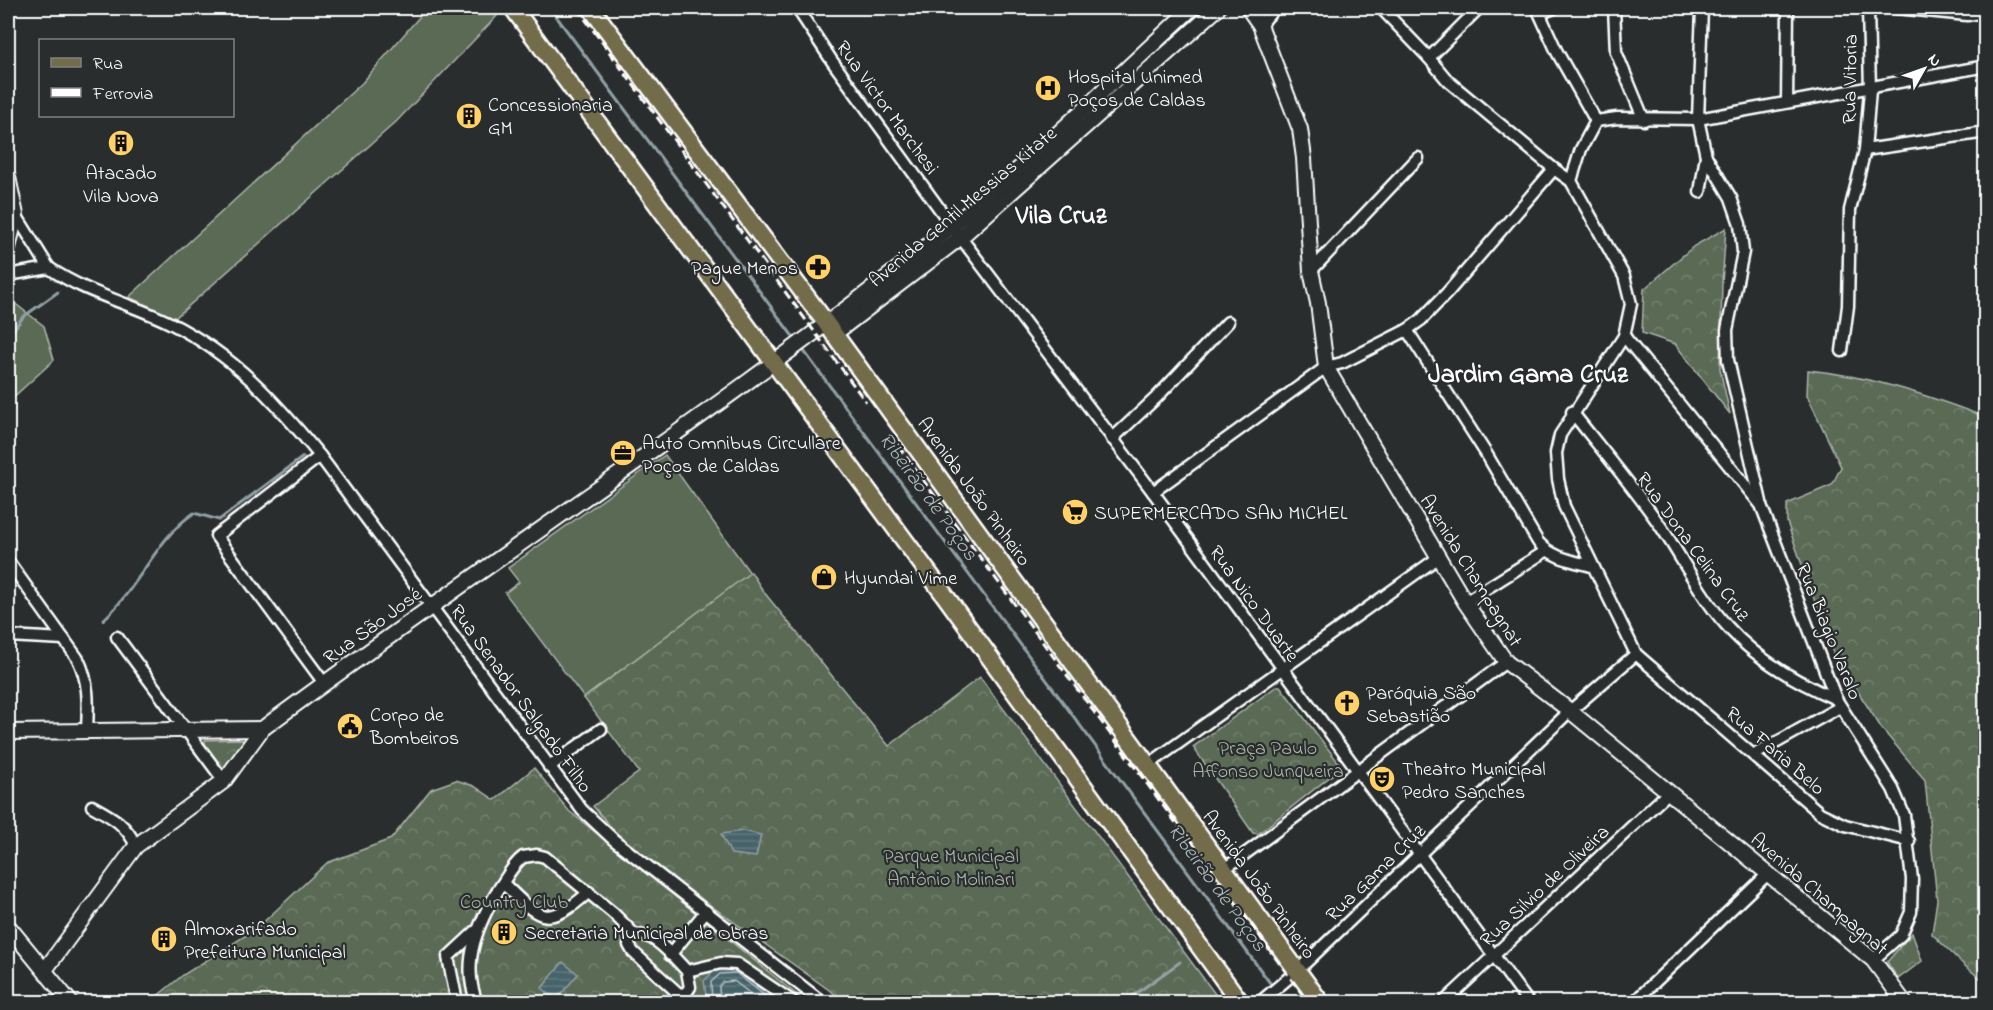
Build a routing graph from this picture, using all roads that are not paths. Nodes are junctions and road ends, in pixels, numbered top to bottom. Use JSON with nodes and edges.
{"nodes":[{"id":1,"x":513,"y":8,"type":"edge"},
{"id":2,"x":591,"y":8,"type":"edge"},
{"id":3,"x":797,"y":8,"type":"edge"},
{"id":4,"x":1192,"y":8,"type":"edge"},
{"id":5,"x":1218,"y":8,"type":"edge"},
{"id":6,"x":1248,"y":8,"type":"edge"},
{"id":7,"x":1275,"y":8,"type":"edge"},
{"id":8,"x":1381,"y":8,"type":"edge"},
{"id":9,"x":1479,"y":8,"type":"edge"},
{"id":10,"x":1554,"y":8,"type":"edge"},
{"id":11,"x":1614,"y":8,"type":"edge"},
{"id":12,"x":1702,"y":8,"type":"edge"},
{"id":13,"x":1788,"y":8,"type":"edge"},
{"id":14,"x":1868,"y":8,"type":"edge"},
{"id":15,"x":1896,"y":8,"type":"edge"},
{"id":16,"x":1539,"y":10,"type":"edge"},
{"id":17,"x":1986,"y":12,"type":"edge"},
{"id":18,"x":1260,"y":25,"type":"junction"},
{"id":19,"x":1429,"y":58,"type":"junction"},
{"id":20,"x":1131,"y":64,"type":"junction"},
{"id":21,"x":1986,"y":66,"type":"edge"},
{"id":22,"x":1141,"y":76,"type":"junction"},
{"id":23,"x":1870,"y":90,"type":"junction"},
{"id":24,"x":1787,"y":102,"type":"junction"},
{"id":25,"x":1698,"y":119,"type":"junction"},
{"id":26,"x":1644,"y":120,"type":"junction"},
{"id":27,"x":1596,"y":121,"type":"junction"},
{"id":28,"x":1986,"y":132,"type":"edge"},
{"id":29,"x":1865,"y":150,"type":"junction"},
{"id":30,"x":1050,"y":152,"type":"junction"},
{"id":31,"x":1706,"y":156,"type":"junction"},
{"id":32,"x":1418,"y":158,"type":"dead end"},
{"id":33,"x":1554,"y":169,"type":"junction"},
{"id":34,"x":8,"y":177,"type":"edge"},
{"id":35,"x":1572,"y":180,"type":"junction"},
{"id":36,"x":1700,"y":192,"type":"dead end"},
{"id":37,"x":16,"y":215,"type":"junction"},
{"id":38,"x":952,"y":226,"type":"junction"},
{"id":39,"x":961,"y":237,"type":"junction"},
{"id":40,"x":8,"y":248,"type":"edge"},
{"id":41,"x":49,"y":268,"type":"junction"},
{"id":42,"x":1311,"y":271,"type":"junction"},
{"id":43,"x":8,"y":275,"type":"edge"},
{"id":44,"x":1228,"y":322,"type":"dead end"},
{"id":45,"x":825,"y":330,"type":"junction"},
{"id":46,"x":1407,"y":330,"type":"junction"},
{"id":47,"x":1624,"y":336,"type":"junction"},
{"id":48,"x":1842,"y":351,"type":"dead end"},
{"id":49,"x":778,"y":359,"type":"junction"},
{"id":50,"x":1326,"y":368,"type":"junction"},
{"id":51,"x":1572,"y":412,"type":"junction"},
{"id":52,"x":1112,"y":439,"type":"junction"},
{"id":53,"x":320,"y":456,"type":"junction"},
{"id":54,"x":1153,"y":492,"type":"junction"},
{"id":55,"x":1761,"y":505,"type":"junction"},
{"id":56,"x":1546,"y":551,"type":"junction"},
{"id":57,"x":1439,"y":557,"type":"junction"},
{"id":58,"x":8,"y":561,"type":"edge"},
{"id":59,"x":1592,"y":566,"type":"junction"},
{"id":60,"x":1464,"y":602,"type":"junction"},
{"id":61,"x":432,"y":606,"type":"junction"},
{"id":62,"x":8,"y":636,"type":"edge"},
{"id":63,"x":117,"y":637,"type":"dead end"},
{"id":64,"x":64,"y":639,"type":"junction"},
{"id":65,"x":1636,"y":654,"type":"junction"},
{"id":66,"x":1506,"y":662,"type":"junction"},
{"id":67,"x":1281,"y":669,"type":"junction"},
{"id":68,"x":324,"y":683,"type":"junction"},
{"id":69,"x":1838,"y":703,"type":"junction"},
{"id":70,"x":1570,"y":711,"type":"junction"},
{"id":71,"x":262,"y":729,"type":"junction"},
{"id":72,"x":601,"y":729,"type":"dead end"},
{"id":73,"x":184,"y":730,"type":"junction"},
{"id":74,"x":8,"y":732,"type":"edge"},
{"id":75,"x":87,"y":732,"type":"junction"},
{"id":76,"x":1754,"y":755,"type":"junction"},
{"id":77,"x":1148,"y":765,"type":"junction"},
{"id":78,"x":549,"y":767,"type":"junction"},
{"id":79,"x":1357,"y":772,"type":"junction"},
{"id":80,"x":224,"y":781,"type":"junction"},
{"id":81,"x":1669,"y":792,"type":"junction"},
{"id":82,"x":92,"y":806,"type":"dead end"},
{"id":83,"x":1909,"y":841,"type":"junction"},
{"id":84,"x":136,"y":846,"type":"junction"},
{"id":85,"x":1419,"y":855,"type":"junction"},
{"id":86,"x":1223,"y":870,"type":"junction"},
{"id":87,"x":1769,"y":873,"type":"junction"},
{"id":88,"x":503,"y":883,"type":"junction"},
{"id":89,"x":589,"y":892,"type":"junction"},
{"id":90,"x":706,"y":911,"type":"junction"},
{"id":91,"x":8,"y":926,"type":"edge"},
{"id":92,"x":476,"y":931,"type":"junction"},
{"id":93,"x":634,"y":934,"type":"junction"},
{"id":94,"x":670,"y":955,"type":"junction"},
{"id":95,"x":1494,"y":956,"type":"junction"},
{"id":96,"x":1873,"y":960,"type":"junction"},
{"id":97,"x":45,"y":970,"type":"junction"},
{"id":98,"x":687,"y":971,"type":"junction"},
{"id":99,"x":1297,"y":971,"type":"junction"},
{"id":100,"x":689,"y":998,"type":"edge"},
{"id":101,"x":70,"y":1002,"type":"edge"},
{"id":102,"x":457,"y":1002,"type":"edge"},
{"id":103,"x":477,"y":1002,"type":"edge"},
{"id":104,"x":793,"y":1002,"type":"edge"},
{"id":105,"x":822,"y":1002,"type":"edge"},
{"id":106,"x":1240,"y":1002,"type":"edge"},
{"id":107,"x":1260,"y":1002,"type":"edge"},
{"id":108,"x":1320,"y":1002,"type":"edge"},
{"id":109,"x":1444,"y":1002,"type":"edge"},
{"id":110,"x":1528,"y":1002,"type":"edge"},
{"id":111,"x":1634,"y":1002,"type":"edge"},
{"id":112,"x":1904,"y":1002,"type":"edge"}],
"edges":[{"from":1,"to":49,"type":"main road"},
{"from":2,"to":45,"type":"main road","name":"Avenida João Pinheiro"},
{"from":3,"to":38,"type":"street","name":"Rua Victor Marchesi"},
{"from":4,"to":20,"type":"street","name":"Avenida Gentil Messias Kitate"},
{"from":5,"to":22,"type":"street","name":"Avenida Gentil Messias Kitate"},
{"from":6,"to":18,"type":"street","name":"Avenida Champagnat"},
{"from":7,"to":18,"type":"street"},
{"from":8,"to":19,"type":"street"},
{"from":9,"to":19,"type":"street"},
{"from":10,"to":16,"type":"street"},
{"from":11,"to":26,"type":"street"},
{"from":12,"to":25,"type":"street"},
{"from":13,"to":24,"type":"street"},
{"from":14,"to":23,"type":"street","name":"Rua Vitoria"},
{"from":15,"to":17,"type":"street"},
{"from":16,"to":27,"type":"street"},
{"from":18,"to":42,"type":"street","name":"Avenida Champagnat"},
{"from":19,"to":33,"type":"street"},
{"from":20,"to":22,"type":"street"},
{"from":20,"to":30,"type":"street","name":"Avenida Gentil Messias Kitate"},
{"from":21,"to":23,"type":"street"},
{"from":22,"to":30,"type":"street","name":"Avenida Gentil Messias Kitate"},
{"from":23,"to":24,"type":"street"},
{"from":23,"to":29,"type":"street","name":"Rua Vitoria"},
{"from":24,"to":25,"type":"street"},
{"from":25,"to":26,"type":"street"},
{"from":25,"to":31,"type":"street"},
{"from":26,"to":27,"type":"street"},
{"from":27,"to":35,"type":"street"},
{"from":28,"to":29,"type":"street"},
{"from":29,"to":48,"type":"street","name":"Rua Vitoria"},
{"from":30,"to":38,"type":"street","name":"Avenida Gentil Messias Kitate"},
{"from":30,"to":39,"type":"street","name":"Avenida Gentil Messias Kitate"},
{"from":31,"to":36,"type":"street"},
{"from":31,"to":55,"type":"street"},
{"from":32,"to":42,"type":"street"},
{"from":33,"to":35,"type":"street"},
{"from":33,"to":46,"type":"street"},
{"from":34,"to":37,"type":"street"},
{"from":35,"to":47,"type":"street"},
{"from":37,"to":40,"type":"street"},
{"from":37,"to":41,"type":"street"},
{"from":38,"to":39,"type":"street","name":"Rua Nico Duarte"},
{"from":38,"to":45,"type":"street","name":"Avenida Gentil Messias Kitate"},
{"from":39,"to":45,"type":"street","name":"Avenida Gentil Messias Kitate"},
{"from":39,"to":52,"type":"street","name":"Rua Nico Duarte"},
{"from":41,"to":43,"type":"street"},
{"from":41,"to":53,"type":"street","name":"Rua Senador Salgado Filho"},
{"from":42,"to":50,"type":"street","name":"Avenida Champagnat"},
{"from":44,"to":52,"type":"street"},
{"from":45,"to":49,"type":"street","name":"Rua São José"},
{"from":45,"to":77,"type":"main road","name":"Avenida João Pinheiro"},
{"from":46,"to":50,"type":"street"},
{"from":46,"to":56,"type":"street"},
{"from":47,"to":51,"type":"street"},
{"from":47,"to":55,"type":"street","name":"Rua Biagio Varalo"},
{"from":49,"to":61,"type":"street","name":"Rua São José"},
{"from":49,"to":106,"type":"main road"},
{"from":50,"to":54,"type":"street"},
{"from":50,"to":57,"type":"street","name":"Avenida Champagnat"},
{"from":51,"to":59,"type":"street"},
{"from":51,"to":69,"type":"street","name":"Rua Dona Celina Cruz"},
{"from":52,"to":54,"type":"street","name":"Rua Nico Duarte"},
{"from":53,"to":61,"type":"street","name":"Rua Senador Salgado Filho"},
{"from":53,"to":68,"type":"street"},
{"from":54,"to":67,"type":"street","name":"Rua Nico Duarte"},
{"from":55,"to":69,"type":"street","name":"Rua Biagio Varalo"},
{"from":56,"to":59,"type":"street"},
{"from":56,"to":60,"type":"street"},
{"from":57,"to":60,"type":"street","name":"Avenida Champagnat"},
{"from":57,"to":67,"type":"street"},
{"from":58,"to":64,"type":"street"},
{"from":59,"to":65,"type":"street"},
{"from":60,"to":66,"type":"street","name":"Avenida Champagnat"},
{"from":61,"to":68,"type":"street","name":"Rua São José"},
{"from":61,"to":78,"type":"street","name":"Rua Senador Salgado Filho"},
{"from":62,"to":64,"type":"street"},
{"from":63,"to":73,"type":"street"},
{"from":64,"to":75,"type":"street"},
{"from":65,"to":70,"type":"street","name":"Rua Gama Cruz"},
{"from":65,"to":76,"type":"street","name":"Rua Faria Belo"},
{"from":66,"to":70,"type":"street","name":"Avenida Champagnat"},
{"from":66,"to":79,"type":"street"},
{"from":67,"to":77,"type":"street"},
{"from":67,"to":79,"type":"street","name":"Rua Nico Duarte"},
{"from":68,"to":71,"type":"street","name":"Rua São José"},
{"from":69,"to":76,"type":"street"},
{"from":69,"to":83,"type":"street","name":"Rua Biagio Varalo"},
{"from":70,"to":81,"type":"street","name":"Avenida Champagnat"},
{"from":70,"to":85,"type":"street","name":"Rua Gama Cruz"},
{"from":71,"to":73,"type":"street"},
{"from":71,"to":80,"type":"street","name":"Rua São José"},
{"from":72,"to":78,"type":"street"},
{"from":73,"to":75,"type":"street"},
{"from":73,"to":80,"type":"street"},
{"from":74,"to":75,"type":"street"},
{"from":76,"to":83,"type":"street","name":"Rua Faria Belo"},
{"from":77,"to":86,"type":"main road","name":"Avenida João Pinheiro"},
{"from":78,"to":90,"type":"street","name":"Rua Senador Salgado Filho"},
{"from":79,"to":85,"type":"street","name":"Rua Nico Duarte"},
{"from":79,"to":86,"type":"street"},
{"from":80,"to":84,"type":"street","name":"Rua São José"},
{"from":81,"to":87,"type":"street","name":"Avenida Champagnat"},
{"from":81,"to":95,"type":"street","name":"Rua Silvio de Oliveira"},
{"from":82,"to":84,"type":"street"},
{"from":83,"to":96,"type":"street","name":"Rua Biagio Varalo"},
{"from":84,"to":97,"type":"street","name":"Rua São José"},
{"from":85,"to":95,"type":"street","name":"Rua Nico Duarte"},
{"from":85,"to":99,"type":"street","name":"Rua Gama Cruz"},
{"from":86,"to":99,"type":"main road","name":"Avenida João Pinheiro"},
{"from":87,"to":96,"type":"street","name":"Avenida Champagnat"},
{"from":87,"to":111,"type":"street"},
{"from":88,"to":89,"type":"street"},
{"from":88,"to":89,"type":"street"},
{"from":88,"to":92,"type":"street"},
{"from":89,"to":93,"type":"street"},
{"from":90,"to":94,"type":"street"},
{"from":90,"to":105,"type":"street","name":"Rua Senador Salgado Filho"},
{"from":91,"to":97,"type":"street"},
{"from":92,"to":102,"type":"street"},
{"from":92,"to":103,"type":"street"},
{"from":93,"to":94,"type":"street"},
{"from":93,"to":100,"type":"street"},
{"from":94,"to":98,"type":"street"},
{"from":95,"to":109,"type":"street","name":"Rua Silvio de Oliveira"},
{"from":95,"to":110,"type":"street","name":"Rua Nico Duarte"},
{"from":96,"to":112,"type":"street","name":"Avenida Champagnat"},
{"from":97,"to":101,"type":"street"},
{"from":98,"to":100,"type":"street"},
{"from":98,"to":104,"type":"street"},
{"from":99,"to":107,"type":"street","name":"Rua Gama Cruz"},
{"from":99,"to":108,"type":"main road","name":"Avenida João Pinheiro"}]}
